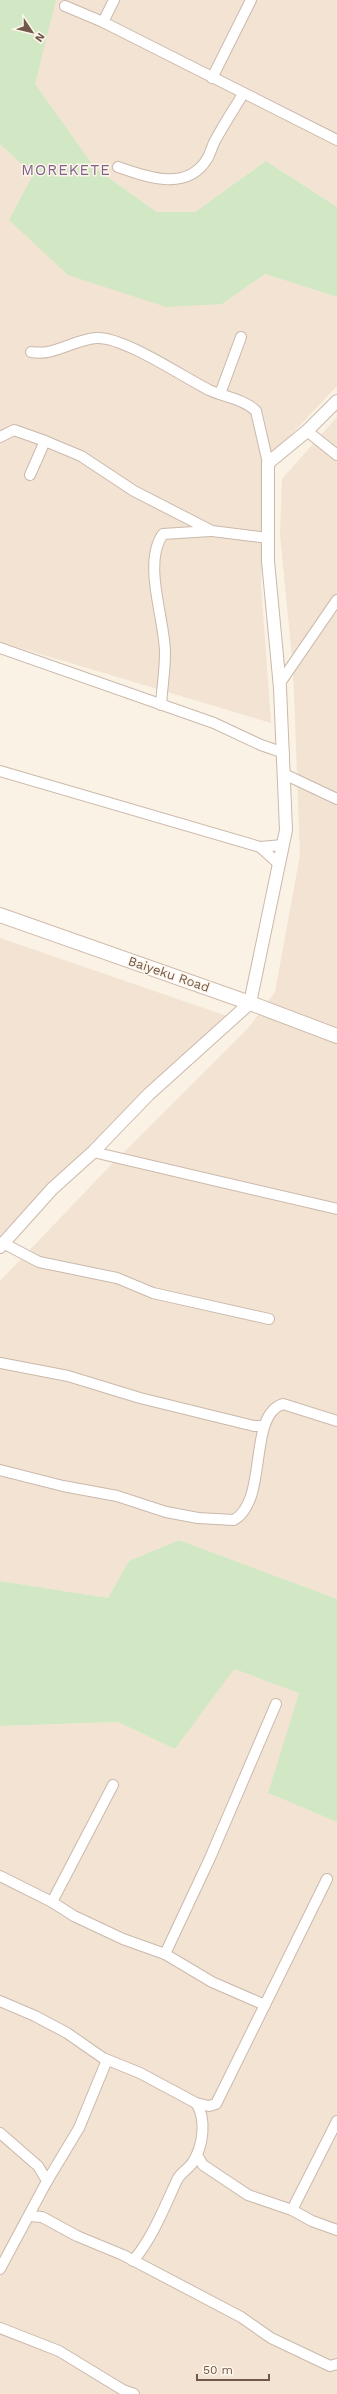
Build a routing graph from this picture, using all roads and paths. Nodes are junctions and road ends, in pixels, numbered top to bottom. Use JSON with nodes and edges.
{"nodes":[{"id":1,"x":114,"y":0,"type":"edge"},
{"id":2,"x":251,"y":0,"type":"edge"},
{"id":3,"x":66,"y":6,"type":"dead end"},
{"id":4,"x":103,"y":22,"type":"junction"},
{"id":5,"x":212,"y":78,"type":"junction"},
{"id":6,"x":243,"y":94,"type":"junction"},
{"id":7,"x":337,"y":140,"type":"edge"},
{"id":8,"x":118,"y":167,"type":"dead end"},
{"id":9,"x":241,"y":337,"type":"dead end"},
{"id":10,"x":31,"y":352,"type":"dead end"},
{"id":11,"x":220,"y":394,"type":"junction"},
{"id":12,"x":337,"y":401,"type":"edge"},
{"id":13,"x":307,"y":431,"type":"junction"},
{"id":14,"x":0,"y":437,"type":"edge"},
{"id":15,"x":45,"y":441,"type":"junction"},
{"id":16,"x":337,"y":455,"type":"edge"},
{"id":17,"x":268,"y":463,"type":"junction"},
{"id":18,"x":30,"y":475,"type":"dead end"},
{"id":19,"x":212,"y":531,"type":"junction"},
{"id":20,"x":268,"y":538,"type":"junction"},
{"id":21,"x":337,"y":600,"type":"edge"},
{"id":22,"x":0,"y":648,"type":"edge"},
{"id":23,"x":280,"y":683,"type":"junction"},
{"id":24,"x":161,"y":705,"type":"junction"},
{"id":25,"x":284,"y":753,"type":"junction"},
{"id":26,"x":0,"y":771,"type":"edge"},
{"id":27,"x":284,"y":774,"type":"junction"},
{"id":28,"x":337,"y":799,"type":"edge"},
{"id":29,"x":283,"y":845,"type":"junction"},
{"id":30,"x":260,"y":847,"type":"junction"},
{"id":31,"x":279,"y":864,"type":"junction"},
{"id":32,"x":0,"y":915,"type":"edge"},
{"id":33,"x":250,"y":1003,"type":"junction"},
{"id":34,"x":337,"y":1036,"type":"edge"},
{"id":35,"x":93,"y":1152,"type":"junction"},
{"id":36,"x":337,"y":1209,"type":"edge"},
{"id":37,"x":2,"y":1245,"type":"edge"},
{"id":38,"x":269,"y":1319,"type":"dead end"},
{"id":39,"x":0,"y":1362,"type":"edge"},
{"id":40,"x":337,"y":1421,"type":"edge"},
{"id":41,"x":264,"y":1426,"type":"junction"},
{"id":42,"x":0,"y":1470,"type":"edge"},
{"id":43,"x":276,"y":1704,"type":"dead end"},
{"id":44,"x":113,"y":1785,"type":"dead end"},
{"id":45,"x":0,"y":1876,"type":"edge"},
{"id":46,"x":328,"y":1879,"type":"dead end"},
{"id":47,"x":52,"y":1902,"type":"junction"},
{"id":48,"x":165,"y":1954,"type":"junction"},
{"id":49,"x":0,"y":2001,"type":"edge"},
{"id":50,"x":265,"y":2004,"type":"junction"},
{"id":51,"x":107,"y":2060,"type":"junction"},
{"id":52,"x":196,"y":2103,"type":"junction"},
{"id":53,"x":209,"y":2106,"type":"junction"},
{"id":54,"x":203,"y":2115,"type":"junction"},
{"id":55,"x":337,"y":2121,"type":"edge"},
{"id":56,"x":0,"y":2133,"type":"edge"},
{"id":57,"x":197,"y":2155,"type":"junction"},
{"id":58,"x":203,"y":2165,"type":"junction"},
{"id":59,"x":189,"y":2167,"type":"junction"},
{"id":60,"x":47,"y":2181,"type":"junction"},
{"id":61,"x":36,"y":2204,"type":"junction"},
{"id":62,"x":292,"y":2210,"type":"junction"},
{"id":63,"x":29,"y":2216,"type":"junction"},
{"id":64,"x":42,"y":2217,"type":"junction"},
{"id":65,"x":337,"y":2230,"type":"edge"},
{"id":66,"x":133,"y":2261,"type":"junction"},
{"id":67,"x":0,"y":2269,"type":"edge"},
{"id":68,"x":0,"y":2328,"type":"edge"},
{"id":69,"x":337,"y":2364,"type":"edge"},
{"id":70,"x":134,"y":2394,"type":"edge"}],
"edges":[{"from":1,"to":4,"type":"street"},
{"from":2,"to":5,"type":"street"},
{"from":3,"to":4,"type":"street"},
{"from":4,"to":5,"type":"street"},
{"from":5,"to":6,"type":"street"},
{"from":6,"to":7,"type":"street"},
{"from":6,"to":8,"type":"street"},
{"from":9,"to":11,"type":"street"},
{"from":10,"to":11,"type":"street"},
{"from":11,"to":17,"type":"street"},
{"from":12,"to":13,"type":"street"},
{"from":13,"to":16,"type":"street"},
{"from":13,"to":17,"type":"street"},
{"from":14,"to":15,"type":"street"},
{"from":15,"to":18,"type":"street"},
{"from":15,"to":19,"type":"street"},
{"from":17,"to":20,"type":"street"},
{"from":19,"to":20,"type":"street"},
{"from":19,"to":24,"type":"street"},
{"from":20,"to":23,"type":"street"},
{"from":21,"to":23,"type":"street"},
{"from":22,"to":24,"type":"street"},
{"from":23,"to":25,"type":"street"},
{"from":24,"to":25,"type":"street"},
{"from":25,"to":27,"type":"street"},
{"from":26,"to":30,"type":"street"},
{"from":27,"to":28,"type":"street"},
{"from":27,"to":29,"type":"street"},
{"from":29,"to":30,"type":"street"},
{"from":29,"to":31,"type":"street"},
{"from":30,"to":31,"type":"street"},
{"from":31,"to":33,"type":"street"},
{"from":32,"to":33,"type":"main road","name":"Baiyeku Road"},
{"from":33,"to":34,"type":"main road","name":"Baiyeku Road"},
{"from":33,"to":35,"type":"street"},
{"from":35,"to":36,"type":"street"},
{"from":35,"to":37,"type":"street"},
{"from":37,"to":38,"type":"street"},
{"from":39,"to":41,"type":"street"},
{"from":40,"to":41,"type":"street"},
{"from":41,"to":42,"type":"street"},
{"from":43,"to":48,"type":"street"},
{"from":44,"to":47,"type":"street"},
{"from":45,"to":47,"type":"street"},
{"from":46,"to":50,"type":"street"},
{"from":47,"to":48,"type":"street"},
{"from":48,"to":50,"type":"street"},
{"from":49,"to":51,"type":"street"},
{"from":50,"to":53,"type":"street"},
{"from":51,"to":52,"type":"street"},
{"from":51,"to":60,"type":"street"},
{"from":52,"to":53,"type":"street"},
{"from":52,"to":54,"type":"street"},
{"from":53,"to":54,"type":"street"},
{"from":54,"to":57,"type":"street"},
{"from":55,"to":62,"type":"street"},
{"from":56,"to":60,"type":"street"},
{"from":57,"to":58,"type":"street"},
{"from":57,"to":59,"type":"street"},
{"from":58,"to":59,"type":"street"},
{"from":58,"to":62,"type":"street"},
{"from":59,"to":66,"type":"street"},
{"from":60,"to":61,"type":"street"},
{"from":61,"to":63,"type":"street"},
{"from":61,"to":64,"type":"street"},
{"from":62,"to":65,"type":"street"},
{"from":63,"to":64,"type":"street"},
{"from":63,"to":67,"type":"street"},
{"from":64,"to":66,"type":"street"},
{"from":66,"to":69,"type":"street"},
{"from":68,"to":70,"type":"street"}]}
